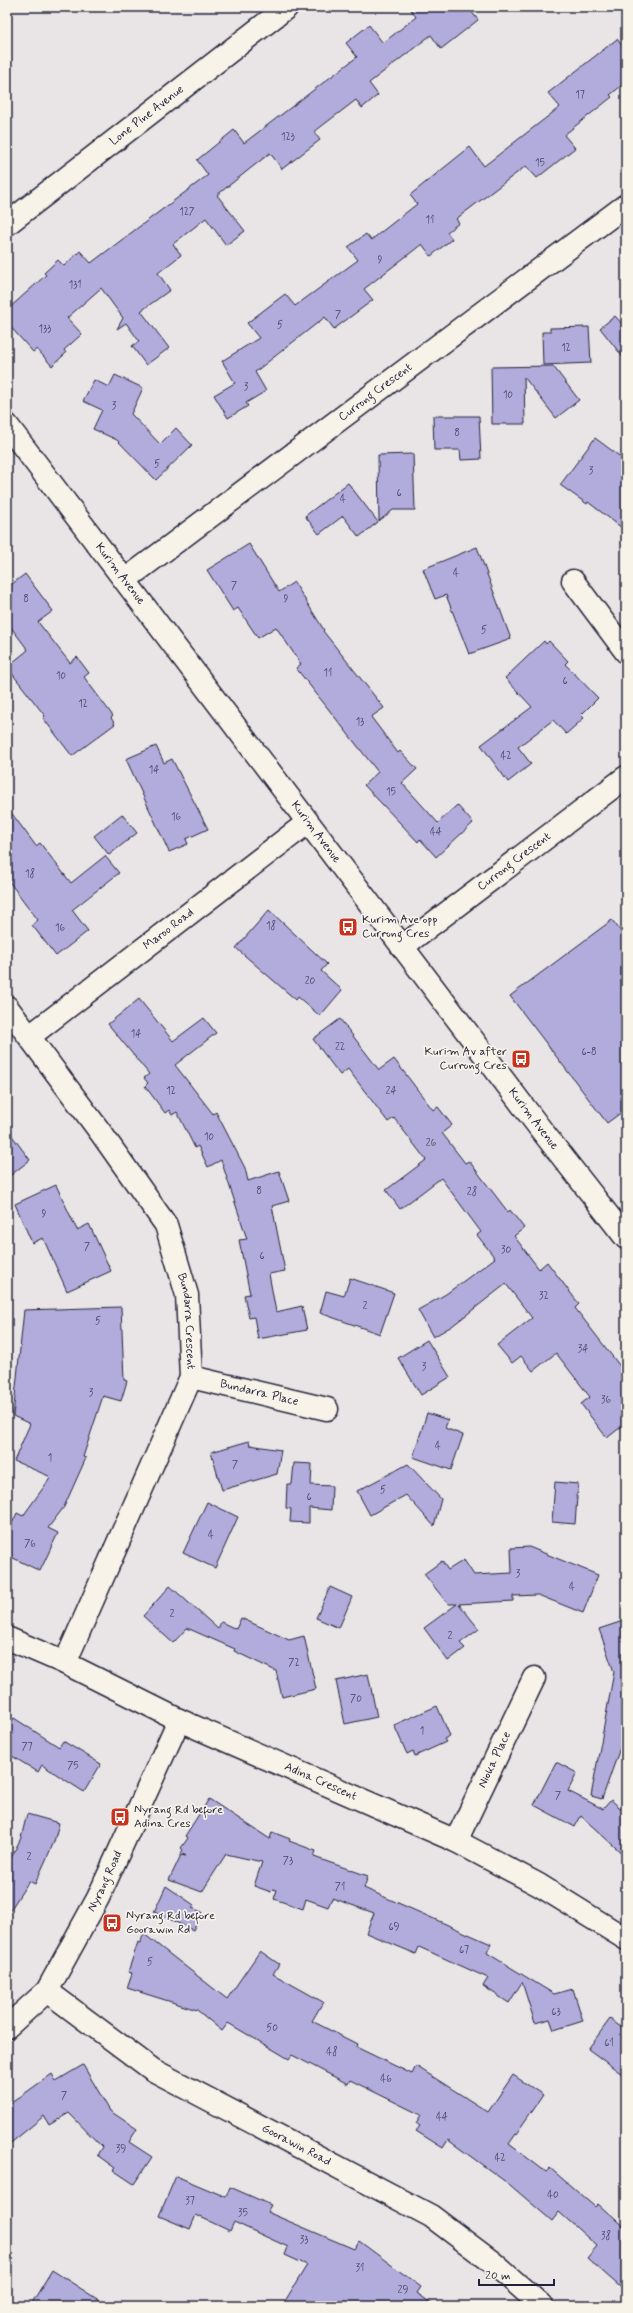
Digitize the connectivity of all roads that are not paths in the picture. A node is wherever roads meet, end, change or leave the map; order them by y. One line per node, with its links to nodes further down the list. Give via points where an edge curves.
1 (287, 7): 3 (street, Lone Pine Avenue)
2 (626, 205): 5 (street, Currong Crescent)
3 (7, 224)
4 (7, 425): 5 (street, Kurim Avenue)
5 (125, 580): 9 (street, Kurim Avenue)
6 (573, 581): 7 (street)
7 (626, 652)
8 (626, 777): 10 (street, Currong Crescent)
9 (307, 823): 10 (street, Kurim Avenue); 12 (street, Maroo Road)
10 (402, 947): 13 (street, Kurim Avenue)
11 (7, 1007): 12 (street, Bundarra Crescent)
12 (30, 1036): 14 (street, Bundarra Crescent, via 166,1225 187,1290)
13 (626, 1238)
14 (191, 1377): 15 (street, Bundarra Place); 17 (street, Bundarra Crescent)
15 (327, 1409)
16 (7, 1638): 17 (street, Adina Crescent)
17 (65, 1664): 19 (street, Adina Crescent)
18 (534, 1678): 20 (street, Nioka Place)
19 (179, 1720): 20 (street, Adina Crescent); 22 (street, Nyrang Road, via 98,1898)
20 (456, 1841): 21 (street, Adina Crescent, via 539,1885)
21 (626, 1939)
22 (47, 1991): 23 (street, Nyrang Road); 24 (street, Goorawin Road, via 153,2070 431,2216 492,2262)
23 (7, 2027)
24 (542, 2306)

